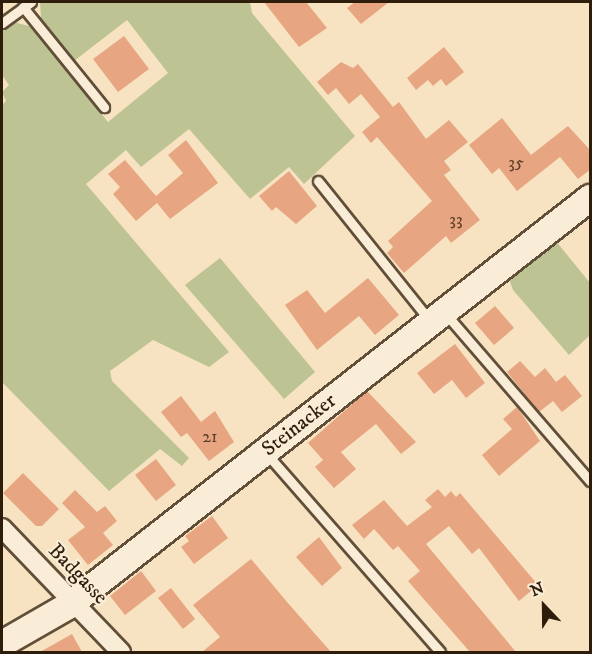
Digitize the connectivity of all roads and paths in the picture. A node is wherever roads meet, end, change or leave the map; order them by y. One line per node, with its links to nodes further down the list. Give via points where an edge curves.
1 (27, 4): 2 (lane); 3 (lane)
2 (2, 23)
3 (104, 107)
4 (318, 181): 6 (lane)
5 (591, 198): 6 (street, Steinacker)
6 (436, 316): 7 (street, Steinacker); 8 (lane)
7 (264, 451): 10 (street, Steinacker); 13 (lane)
8 (591, 481)
9 (2, 528): 10 (street, Badgasse)
10 (75, 601): 11 (street, Steinacker); 12 (street, Badgasse)
11 (2, 644)
12 (121, 652)
13 (440, 652)

